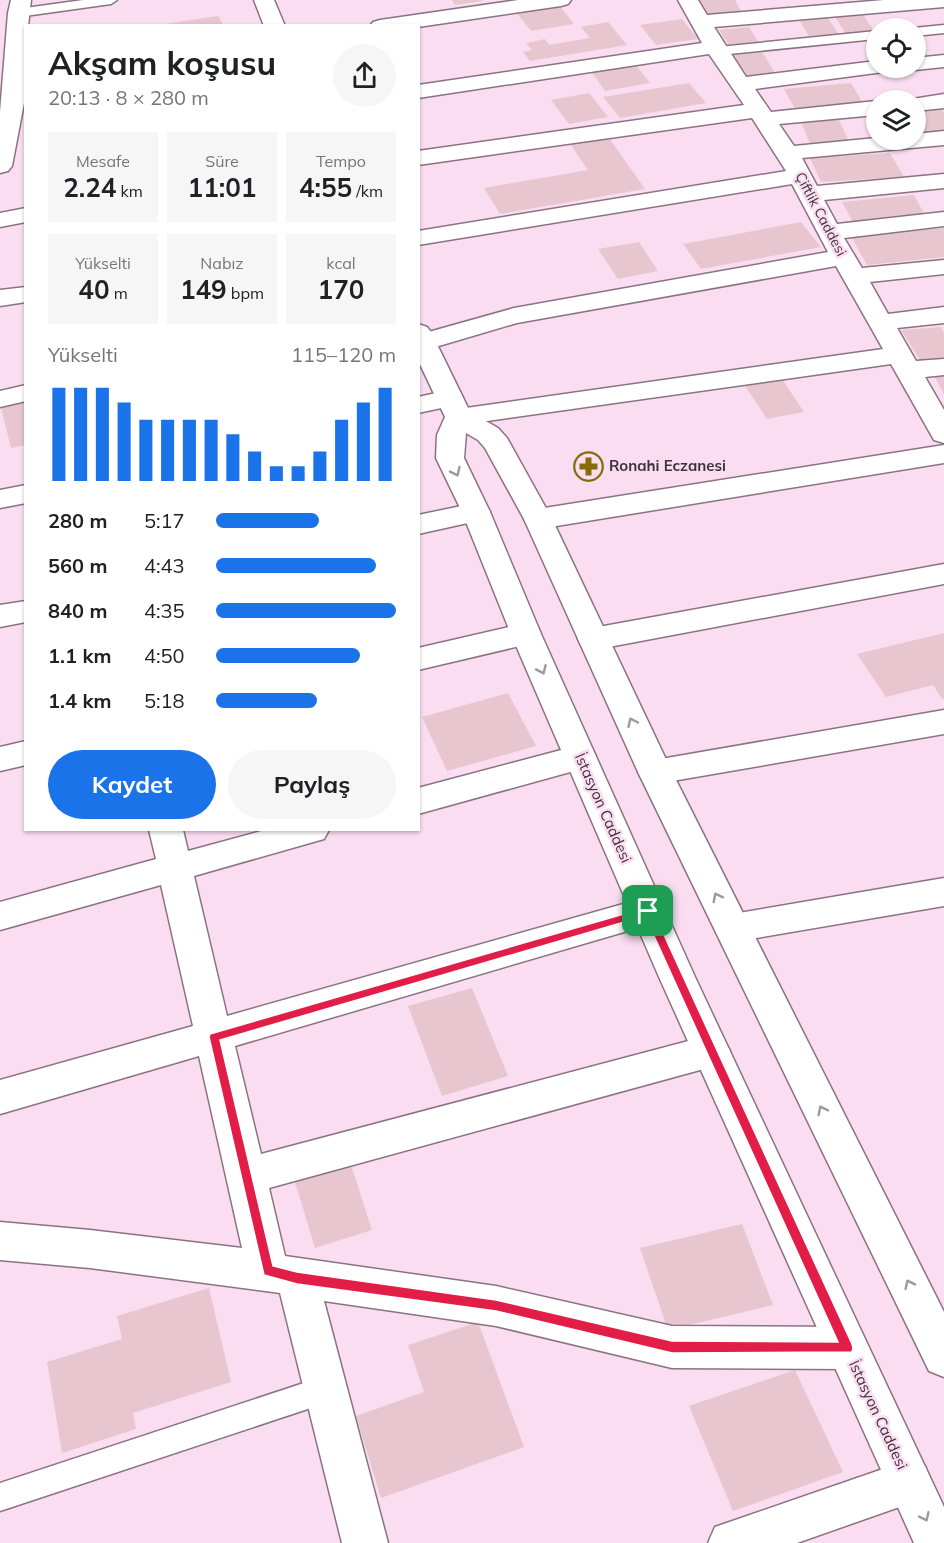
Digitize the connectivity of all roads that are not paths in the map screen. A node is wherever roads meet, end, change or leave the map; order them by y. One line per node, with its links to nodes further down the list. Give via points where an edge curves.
1 (111, 0): 6 (lane)
2 (264, 0): 8 (street)
3 (561, 0): 9 (street)
4 (688, 0): 7 (street, Çiftlik Caddesi)
5 (944, 1): 7 (street)
6 (19, 6): 17 (street)
7 (700, 22): 13 (street, Çiftlik Caddesi)
8 (274, 24)
9 (394, 24)
10 (944, 30): 11 (lane)
11 (926, 31)
12 (866, 36): 13 (lane)
13 (717, 49): 18 (street, Çiftlik Caddesi); 19 (street)
14 (944, 61): 15 (street)
15 (926, 63)
16 (866, 68): 18 (street)
17 (13, 76): 24 (street, via 13,103)
18 (741, 84): 23 (street, Çiftlik Caddesi)
19 (420, 92)
20 (944, 102): 21 (street)
21 (926, 103)
22 (866, 109): 23 (street)
23 (762, 114): 26 (street, Çiftlik Caddesi); 28 (street)
24 (5, 125): 27 (street)
25 (944, 138): 26 (street)
26 (788, 153): 30 (street, Çiftlik Caddesi)
27 (10, 154)
28 (420, 158)
29 (944, 181): 30 (street)
30 (805, 185): 34 (street, Çiftlik Caddesi); 35 (street)
31 (24, 215): 33 (street)
32 (944, 219): 34 (street)
33 (0, 220)
34 (829, 232): 36 (street, Çiftlik Caddesi)
35 (420, 238)
36 (849, 266): 37 (street); 41 (street, Çiftlik Caddesi); 42 (street, via 514,316)
37 (944, 267)
38 (24, 294): 39 (street)
39 (0, 298)
40 (944, 315): 41 (street)
41 (881, 322): 43 (street, Çiftlik Caddesi)
42 (421, 337): 48 (street)
43 (903, 362): 44 (street); 48 (street); 49 (street, Çiftlik Caddesi)
44 (944, 367)
45 (24, 393): 46 (street)
46 (0, 399)
47 (420, 405): 48 (street)
48 (454, 407): 53 (street, İstasyon Caddesi, one-way to 53, via 450,458); 54 (street, via 496,444)
49 (941, 424)
50 (944, 454): 54 (street)
51 (24, 494): 52 (street)
52 (0, 500)
53 (476, 512): 55 (street); 59 (street, İstasyon Caddesi)
54 (538, 519): 60 (street)
55 (420, 525)
56 (944, 574): 60 (street)
57 (24, 611): 58 (street)
58 (0, 616)
59 (526, 634): 61 (street); 64 (street, İstasyon Caddesi, one-way to 64)
60 (593, 639): 66 (street, one-way to 60)
61 (420, 659)
62 (944, 722): 66 (street)
63 (24, 753): 65 (street)
64 (580, 757): 67 (street); 72 (street, İstasyon Caddesi)
65 (0, 759)
66 (655, 772): 74 (street, one-way to 66)
67 (420, 800)
68 (166, 831): 70 (street)
69 (308, 831): 70 (street)
70 (175, 867): 73 (street); 75 (street)
71 (944, 892): 74 (street)
72 (648, 911): 75 (street); 76 (street, İstasyon Caddesi)
73 (0, 916)
74 (733, 928): 81 (street, one-way to 74)
75 (214, 1037): 77 (street); 78 (street)
76 (711, 1051): 78 (street); 82 (street, İstasyon Caddesi)
77 (0, 1097)
78 (246, 1176): 80 (street)
79 (0, 1241): 80 (street)
80 (283, 1274): 82 (street, via 496,1306 672,1347); 84 (street)
81 (934, 1315): 83 (street)
82 (847, 1348): 85 (street, İstasyon Caddesi)
83 (944, 1356)
84 (326, 1390): 86 (lane); 87 (street)
85 (909, 1482): 88 (street); 89 (street, İstasyon Caddesi, one-way to 89)
86 (0, 1497)
87 (364, 1543)
88 (731, 1543)
89 (937, 1543)

